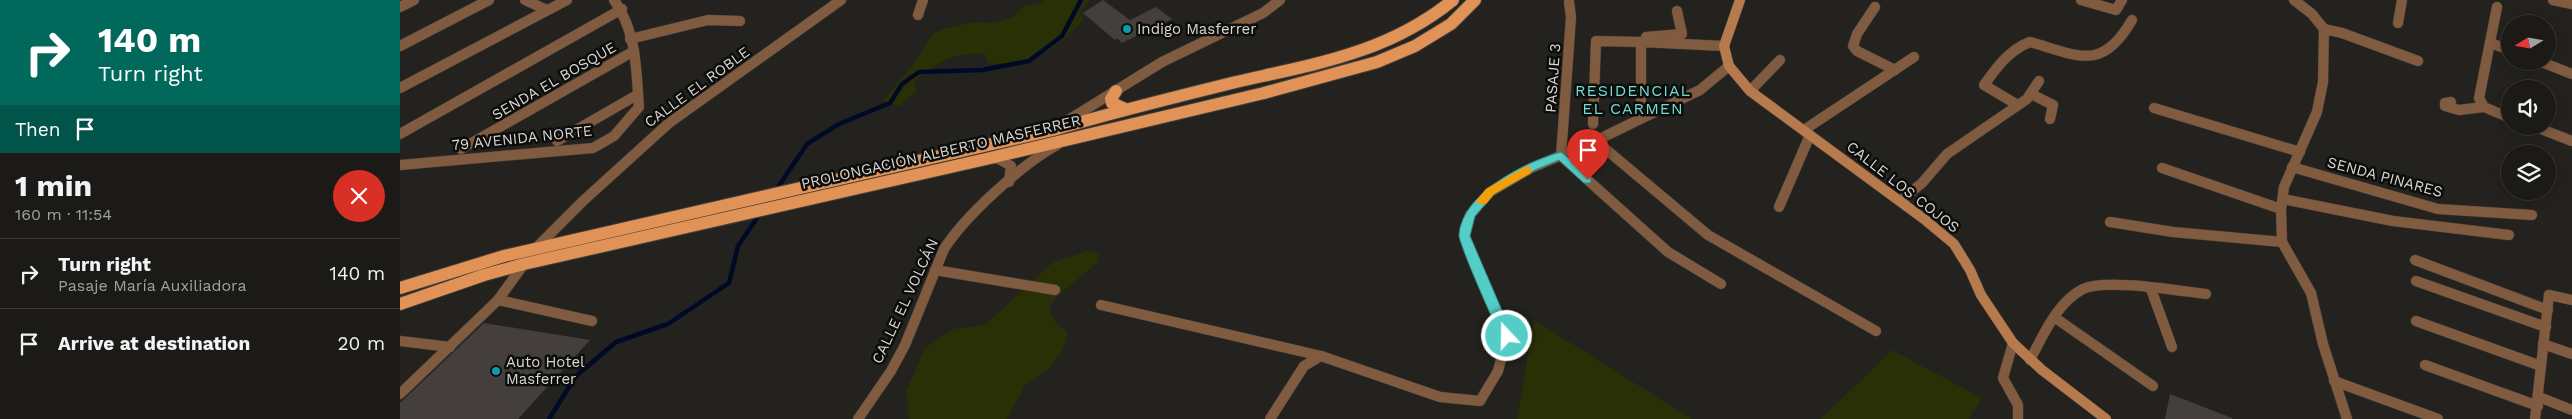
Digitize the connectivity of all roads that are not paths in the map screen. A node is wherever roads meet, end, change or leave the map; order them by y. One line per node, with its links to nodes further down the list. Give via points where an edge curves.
1 (414, 0): 19 (street)
2 (489, 0): 33 (street)
3 (525, 0): 23 (street)
4 (567, 0): 23 (street)
5 (614, 0): 22 (street, 79 AVENIDA NORTE)
6 (841, 0): 82 (street, CALLE EL ROBLE, via 669,123)
7 (923, 0): 25 (street)
8 (1280, 0): 46 (street, via 1262,13 1162,62)
9 (1452, 0): 54 (main road, PROLONGACIÓN ALBERTO MASFERRER, via 1434,17 1384,45 1287,72)
10 (1475, 0): 63 (main road, PROLONGACIÓN ALBERTO MASFERRER, via 1451,24 1415,46 1376,62 1264,93)
11 (1740, 0): 34 (street)
12 (2081, 0): 13 (street, via 2116,10)
13 (2122, 0)
14 (2294, 0): 29 (street)
15 (2402, 0): 28 (street)
16 (2553, 0): 18 (street)
17 (1569, 2): 69 (street, PASAJE 3, via 1571,17)
18 (2572, 4)
19 (400, 7)
20 (1875, 7): 42 (street, via 1853,46)
21 (2497, 7): 32 (street)
22 (622, 9): 30 (street, 79 AVENIDA NORTE); 61 (street)
23 (547, 10): 45 (street)
24 (1677, 10): 31 (street, via 1682,34)
25 (918, 14)
26 (2132, 20): 51 (street, via 2124,39 2115,48 2093,58 2030,42 2022,44 2000,63 1984,84)
27 (740, 21): 30 (street, via 708,20)
28 (2398, 23)
29 (2324, 29): 39 (street); 68 (street, via 2323,82 2317,112)
30 (630, 39): 36 (street, 79 AVENIDA NORTE)
31 (1638, 40): 34 (street); 55 (street); 58 (street, via 1596,40)
32 (2490, 43): 35 (street); 52 (street, via 2479,98)
33 (400, 46)
34 (1724, 46): 40 (street, CALLE LOS COJOS)
35 (2501, 47)
36 (634, 51): 49 (street, 79 AVENIDA NORTE); 67 (street, SENDA EL BOSQUE)
37 (1914, 57): 42 (street)
38 (1780, 60): 47 (street)
39 (2418, 61)
40 (1729, 66): 47 (street, CALLE LOS COJOS); 66 (street, via 1700,90)
41 (2556, 68): 43 (street)
42 (1894, 70): 60 (street)
43 (2572, 74)
44 (2039, 81): 48 (street)
45 (400, 88)
46 (1116, 91): 54 (main road, via 1112,103); 59 (street)
47 (1750, 92): 60 (street, CALLE LOS COJOS)
48 (2031, 94): 51 (street); 57 (street, via 2053,104)
49 (637, 95): 65 (street); 71 (street, 79 AVENIDA NORTE, via 639,107 621,130 610,141 593,148)
50 (2451, 102): 52 (street, via 2445,103 2451,109)
51 (2016, 104): 75 (street, via 1947,154 1922,183)
52 (2484, 107): 56 (street)
53 (2154, 108): 68 (street)
54 (1125, 109): 59 (main road, PROLONGACIÓN ALBERTO MASFERRER)
55 (1641, 109)
56 (2501, 114)
57 (2050, 119)
58 (1593, 124)
59 (1053, 130): 82 (main road, PROLONGACIÓN ALBERTO MASFERRER)
60 (1807, 133): 75 (street, CALLE LOS COJOS); 77 (street)
61 (400, 134)
62 (2556, 134): 64 (street)
63 (1065, 140): 70 (main road, PROLONGACIÓN ALBERTO MASFERRER); 74 (street, CALLE EL VOLCÁN, via 1039,156)
64 (2572, 140)
65 (557, 141)
66 (1596, 141): 69 (street); 103 (street, via 1708,235)
67 (460, 149)
68 (2300, 152): 72 (street)
69 (1561, 156): 87 (street, via 1668,252); 110 (street, via 1531,168 1490,192 1470,215 1464,236 1507,336 1498,371 1480,401 1440,397)
70 (990, 158): 74 (street, via 1010,166); 84 (main road, PROLONGACIÓN ALBERTO MASFERRER)
71 (400, 165)
72 (2292, 167): 76 (street, via 2284,187); 78 (street, SENDA PINARES, via 2438,209)
73 (2162, 168): 76 (street)
74 (1009, 182): 85 (street, CALLE EL VOLCÁN, via 964,220 944,249)
75 (1900, 201): 105 (street, CALLE LOS COJOS, via 1954,244)
76 (2282, 204): 80 (street); 81 (street)
77 (1779, 207)
78 (2532, 215)
79 (2110, 222): 81 (street, via 2173,232)
80 (2509, 235)
81 (2282, 242): 114 (street, via 2311,293)
82 (535, 249): 88 (main road, PROLONGACIÓN ALBERTO MASFERRER, via 432,276)
83 (2416, 260): 98 (street)
84 (524, 264): 94 (street); 96 (main road, PROLONGACIÓN ALBERTO MASFERRER)
85 (935, 270): 90 (street); 119 (street, CALLE EL VOLCÁN, via 905,345)
86 (2416, 281): 102 (street)
87 (1720, 284)
88 (400, 288)
89 (2151, 289): 91 (street); 99 (street, via 2085,288); 108 (street)
90 (1055, 290)
91 (2206, 294)
92 (2549, 294): 93 (street); 95 (street); 98 (street)
93 (2572, 295)
94 (498, 300): 101 (street); 107 (street)
95 (2572, 300)
96 (400, 304)
97 (1101, 305): 110 (street)
98 (2548, 310): 102 (street)
99 (2054, 316): 111 (street); 115 (street)
100 (2416, 321): 113 (street)
101 (592, 322)
102 (2546, 327): 106 (street)
103 (1876, 331)
104 (400, 341): 107 (street)
105 (2013, 343): 111 (street, CALLE LOS COJOS); 121 (street, via 2003,378 2018,405)
106 (2544, 344): 109 (street); 113 (street)
107 (450, 347): 116 (street)
108 (2172, 348)
109 (2572, 354)
110 (1321, 356): 120 (street, via 1304,366)
111 (2030, 360): 122 (street, CALLE LOS COJOS)
112 (2425, 365): 117 (street)
113 (2541, 366): 117 (street)
114 (2334, 381): 123 (street); 124 (street)
115 (2153, 386)
116 (400, 394)
117 (2538, 401): 118 (street); 125 (street)
118 (2572, 410)
119 (858, 419)
120 (1270, 419)
121 (2018, 419)
122 (2106, 419)
123 (2347, 419)
124 (2438, 419)
125 (2535, 419)

